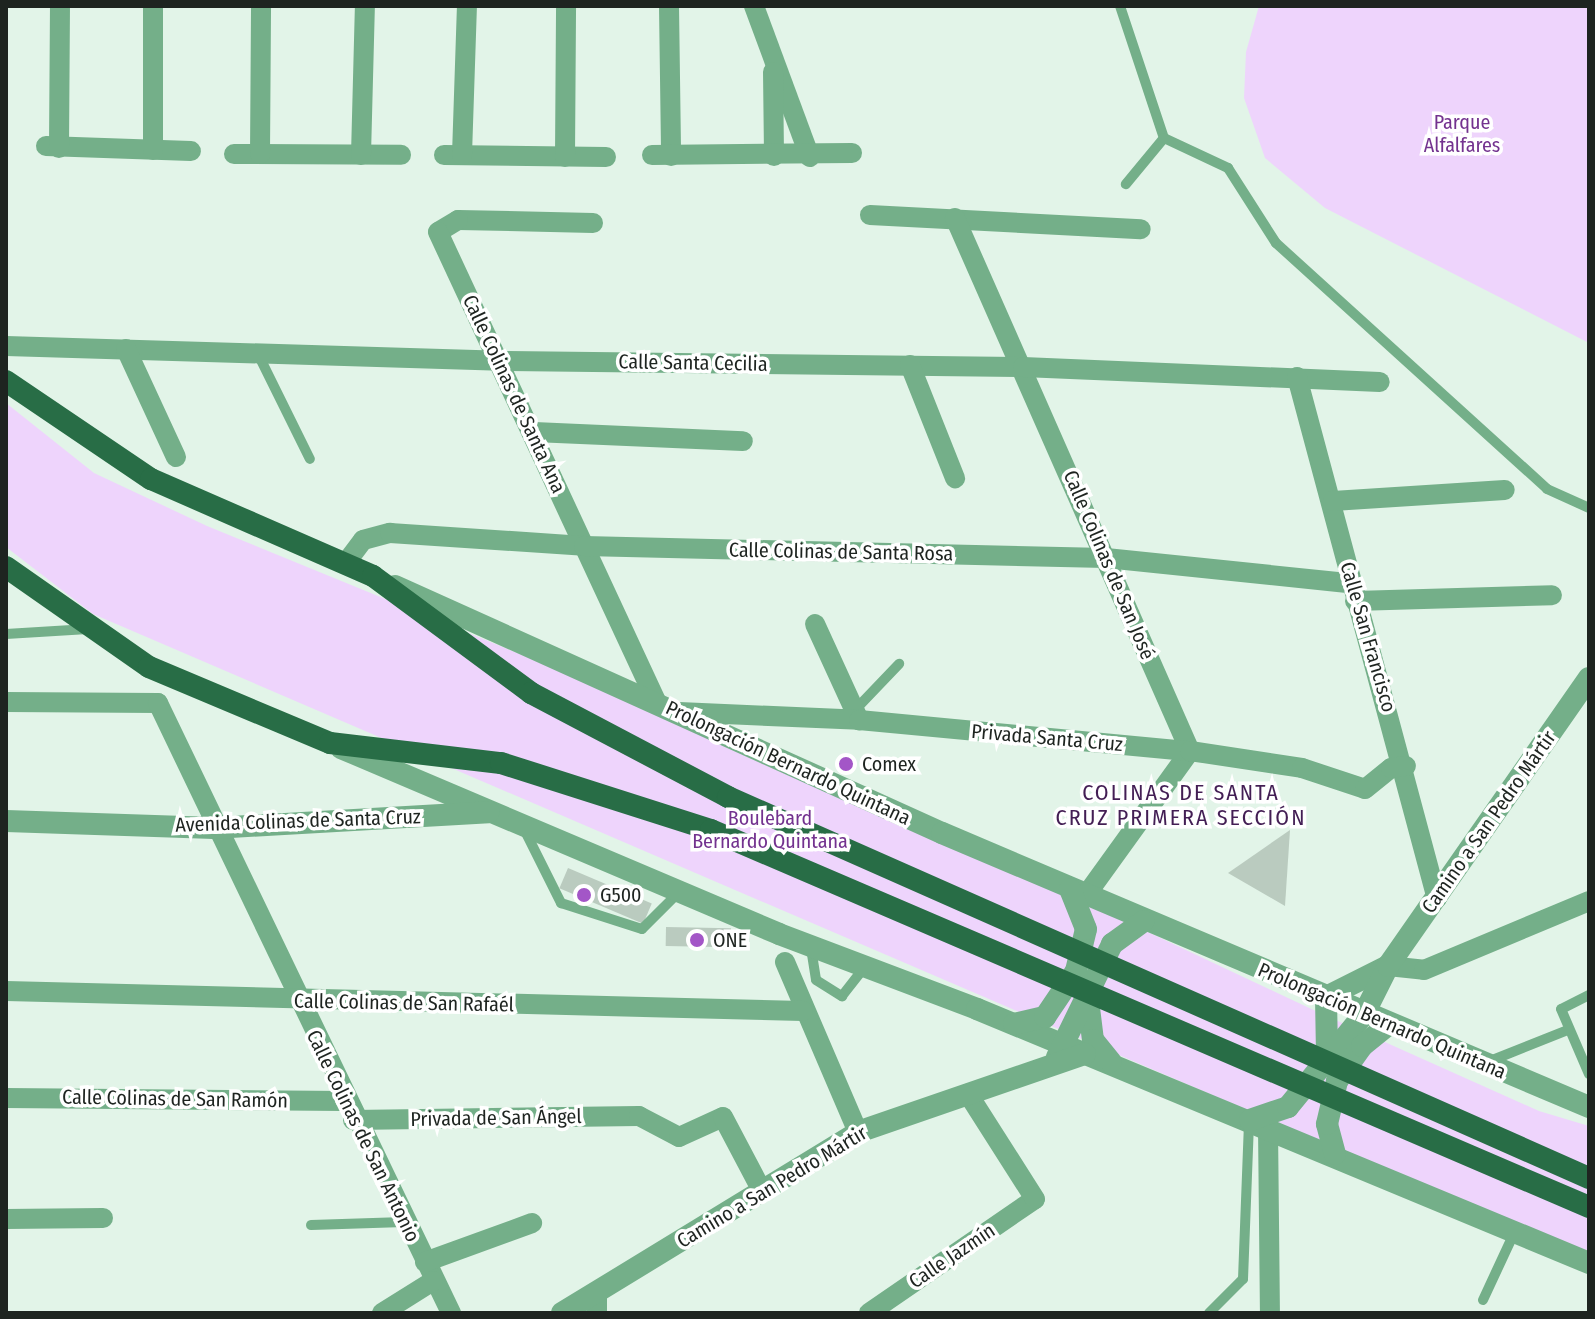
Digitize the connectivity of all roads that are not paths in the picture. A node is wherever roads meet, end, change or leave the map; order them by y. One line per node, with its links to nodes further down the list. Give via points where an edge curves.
1 (60, 6): 12 (street, via 52,147)
2 (153, 6): 12 (street)
3 (261, 6): 16 (street)
4 (365, 6): 17 (street)
5 (467, 6): 20 (street, via 453,155)
6 (566, 6): 20 (street)
7 (669, 6): 19 (street, via 662,155)
8 (754, 6): 10 (street)
9 (1120, 6): 11 (lane)
10 (773, 58): 19 (street); 22 (street)
11 (1164, 138): 23 (lane); 44 (lane, via 1228,168 1276,243 1547,489)
12 (153, 150): 13 (street)
13 (191, 151)
14 (852, 153): 22 (street)
15 (234, 154): 16 (street)
16 (260, 154): 17 (street)
17 (361, 155): 18 (street)
18 (401, 155)
19 (774, 156): 22 (street)
20 (565, 157): 21 (street)
21 (606, 157)
22 (810, 157)
23 (1126, 184)
24 (870, 215): 25 (street)
25 (955, 218): 27 (street); 33 (street, Calle Colinas de San José)
26 (593, 223): 31 (street, Calle Colinas de Santa Ana, via 458,220 440,225 439,237)
27 (1141, 229)
28 (6, 346): 29 (street, Calle Santa Cecilia)
29 (126, 349): 30 (street, Calle Santa Cecilia); 39 (street)
30 (258, 354): 31 (street, Calle Santa Cecilia); 40 (lane)
31 (500, 361): 32 (street, Calle Santa Cecilia); 37 (street, Calle Colinas de Santa Ana)
32 (910, 365): 33 (street, Calle Santa Cecilia); 41 (street)
33 (1023, 367): 34 (street, Calle Santa Cecilia); 46 (street, Calle Colinas de San José)
34 (1297, 377): 36 (street, Calle Santa Cecilia); 43 (street, Calle San Francisco)
35 (6, 381): 47 (main road, Prolongación Bernardo Quintana, via 151,479)
36 (1380, 382)
37 (534, 432): 38 (street); 45 (street, Calle Colinas de Santa Ana)
38 (743, 441)
39 (176, 457)
40 (310, 459)
41 (955, 478)
42 (1505, 490): 43 (street)
43 (1333, 501): 50 (street, Calle San Francisco)
44 (1589, 508)
45 (584, 546): 46 (street, Calle Colinas de Santa Rosa); 47 (street, Calle Colinas de Santa Rosa, via 390,533 363,540); 58 (street, Calle Colinas de Santa Ana)
46 (1106, 558): 50 (street, Calle Colinas de Santa Rosa); 61 (street, Calle Colinas de San José)
47 (345, 564): 49 (main road, Prolongación Bernardo Quintana)
48 (6, 567): 53 (main road)
49 (373, 576): 58 (street, Prolongación Bernardo Quintana); 98 (main road, via 531,693 728,797)
50 (1352, 592): 51 (street, Calle Colinas de Santa Rosa); 62 (street, Calle San Francisco)
51 (1552, 595)
52 (815, 624): 59 (street)
53 (89, 629): 54 (lane); 60 (main road, via 149,667)
54 (6, 634)
55 (899, 664): 59 (lane)
56 (1589, 678): 69 (street, Camino a San Pedro Mártir)
57 (6, 702): 66 (street, Calle Colinas de San Antonio, via 158,703)
58 (666, 707): 59 (street, Privada Santa Cruz); 67 (street, Prolongación Bernardo Quintana)
59 (857, 715): 61 (street, Privada Santa Cruz)
60 (330, 743): 63 (street); 100 (main road, via 501,763 711,830)
61 (1190, 751): 62 (street, Privada Santa Cruz, via 1302,768 1365,789 1391,768); 67 (street)
62 (1406, 766): 69 (street, Calle San Francisco)
63 (494, 812): 65 (street); 66 (street, Avenida Colinas de Santa Cruz)
64 (6, 821): 66 (street, Avenida Colinas de Santa Cruz)
65 (522, 824): 68 (street); 68 (lane, via 561,903 642,929)
66 (214, 828): 80 (street, Calle Colinas de San Antonio)
67 (1078, 892): 71 (street, Prolongación Bernardo Quintana); 83 (street, via 1086,929 1076,971 1045,1017)
68 (678, 893): 72 (street)
69 (1437, 899): 74 (street, Camino a San Pedro Mártir)
70 (1589, 901): 74 (street, via 1424,970)
71 (1144, 921): 76 (street, via 1112,944); 79 (street, Prolongación Bernardo Quintana)
72 (811, 948): 75 (street); 75 (lane, via 816,980 842,996)
73 (785, 962): 81 (street)
74 (1388, 966): 79 (street, Camino a San Pedro Mártir); 82 (street, Camino a San Pedro Mártir)
75 (864, 968): 83 (street)
76 (1087, 986): 86 (street); 89 (street, via 1093,1040)
77 (6, 991): 80 (street, Calle Colinas de San Rafaél)
78 (1589, 995): 85 (lane, via 1561,1009)
79 (1326, 997): 82 (street, Prolongación Bernardo Quintana); 87 (street)
80 (298, 1001): 81 (street, Calle Colinas de San Rafaél); 94 (street, Calle Colinas de San Antonio)
81 (803, 1011): 96 (street)
82 (1364, 1014): 84 (street, Prolongación Bernardo Quintana); 87 (street, Camino a San Pedro Mártir)
83 (1014, 1024): 86 (street)
84 (1389, 1024): 88 (street, Prolongación Bernardo Quintana); 97 (street, via 1362,1046 1337,1081 1327,1124)
85 (1568, 1030): 88 (lane); 90 (lane)
86 (1057, 1055): 89 (street, Camino a San Pedro Mártir, via 1085,1054); 91 (street, Camino a San Pedro Mártir)
87 (1327, 1057): 95 (street, Camino a San Pedro Mártir, via 1288,1107)
88 (1484, 1063): 93 (street, Prolongación Bernardo Quintana)
89 (1114, 1066): 95 (street)
90 (1589, 1074)
91 (968, 1094): 96 (street, Camino a San Pedro Mártir); 114 (street, Calle Jazmín, via 1035,1199)
92 (6, 1098): 94 (street, Calle Colinas de San Ramón)
93 (1589, 1107)
94 (349, 1110): 99 (street, Privada de San Ángel, via 639,1116 675,1137 727,1119); 103 (street, Calle Colinas de San Antonio)
95 (1256, 1122): 97 (street); 115 (lane, via 1243,1279); 116 (street)
96 (858, 1132): 99 (street, Camino a San Pedro Mártir)
97 (1335, 1154): 106 (street)
98 (1589, 1178)
99 (762, 1191): 110 (street, Camino a San Pedro Mártir)
100 (1589, 1207)
101 (103, 1218): 102 (street)
102 (6, 1219)
103 (404, 1222): 105 (lane); 108 (street, Calle Colinas de San Antonio)
104 (532, 1223): 108 (street)
105 (311, 1225)
106 (1515, 1231): 107 (street); 109 (lane)
107 (1589, 1263)
108 (429, 1272): 111 (street); 112 (street, Calle Colinas de San Antonio)
109 (1483, 1300)
110 (597, 1302): 113 (street, Camino a San Pedro Mártir)
111 (382, 1313)
112 (451, 1313)
113 (562, 1313)
114 (869, 1313)
115 (1209, 1313)
116 (1270, 1313)

